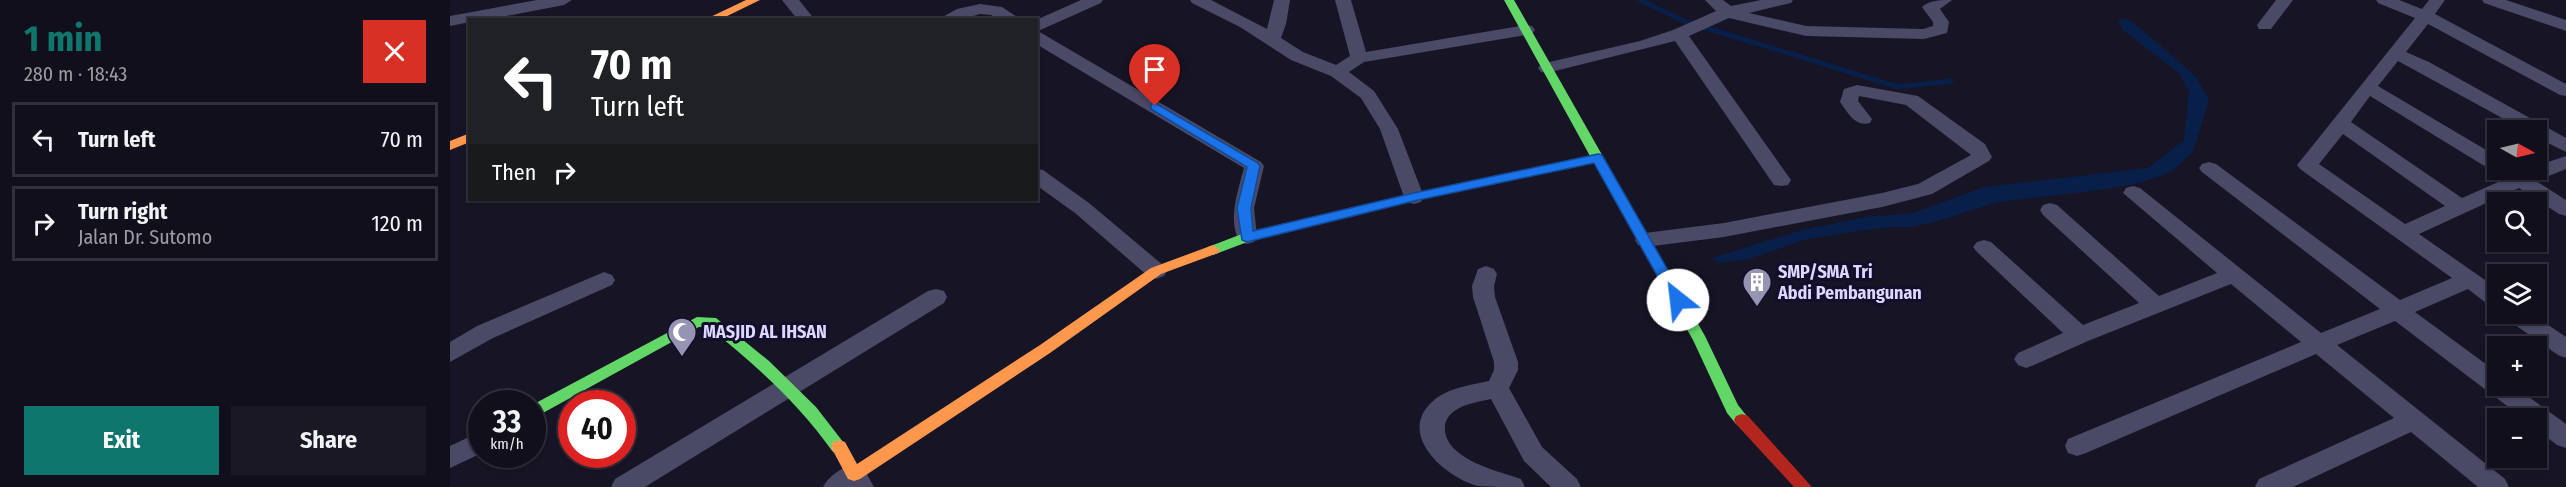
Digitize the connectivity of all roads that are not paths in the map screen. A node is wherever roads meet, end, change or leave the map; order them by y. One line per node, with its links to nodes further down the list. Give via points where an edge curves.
1 (564, 0): 23 (street)
2 (755, 0): 18 (street)
3 (782, 0): 19 (street)
4 (790, 0): 20 (street)
5 (1095, 0): 25 (street)
6 (1198, 0): 30 (street, via 1246,23)
7 (1282, 0): 30 (street)
8 (1342, 0): 32 (street)
9 (1509, 0): 28 (street)
10 (1713, 0): 17 (street)
11 (1785, 0): 17 (street)
12 (1944, 0): 17 (street, via 1930,7 1942,26 1931,33 1806,31)
13 (2285, 0): 24 (street)
14 (2384, 0): 16 (street)
15 (2490, 0): 26 (street)
16 (2432, 8): 31 (street); 36 (street)
17 (1728, 12): 27 (street)
18 (714, 18)
19 (742, 18)
20 (805, 18)
21 (950, 18): 22 (street, via 987,8)
22 (1011, 18)
23 (450, 21)
24 (2265, 25)
25 (1038, 26)
26 (2566, 26)
27 (1691, 29): 33 (street, via 1645,45); 48 (street)
28 (1526, 30): 32 (street); 33 (street)
29 (1038, 37): 57 (street, via 1254,166 1244,208)
30 (1271, 41): 34 (street)
31 (2397, 54): 35 (street); 41 (street)
32 (1359, 58): 34 (street)
33 (1546, 68): 42 (street)
34 (1337, 72): 52 (street, via 1368,95 1389,129)
35 (2368, 87): 38 (street); 43 (street)
36 (2566, 91)
37 (1863, 119): 58 (street, via 1849,102 1851,93 1857,90 1904,97 1983,155 1925,189 1882,200 1724,230)
38 (2341, 124): 53 (street); 56 (street, via 2307,165)
39 (468, 138): 40 (street)
40 (450, 146)
41 (2566, 146)
42 (1598, 158): 52 (street); 58 (street)
43 (2487, 159)
44 (2566, 162): 45 (street)
45 (2547, 167)
46 (2209, 168): 68 (street)
47 (1038, 177): 60 (street, via 1082,208)
48 (1781, 180)
49 (2504, 180): 53 (street)
50 (2520, 180): 54 (street)
51 (2133, 193): 62 (street)
52 (1414, 197): 57 (street)
53 (2460, 207): 56 (street)
54 (2566, 209)
55 (2050, 210): 67 (street)
56 (2403, 233): 64 (street)
57 (1247, 237): 60 (street)
58 (1645, 240): 86 (street, via 1700,340 1732,409)
59 (1984, 247): 70 (street)
60 (1156, 271): 83 (street, via 1045,349 892,447)
61 (1486, 274): 76 (street, via 1484,297 1506,362)
62 (2234, 275): 67 (street); 71 (street)
63 (604, 280): 73 (street, via 485,332)
64 (2469, 280): 65 (street); 68 (street)
65 (2487, 292)
66 (936, 297): 75 (street)
67 (2155, 305): 70 (street)
68 (2397, 310): 71 (street); 79 (street)
69 (2530, 324): 72 (street)
70 (2080, 335): 74 (street)
71 (2319, 343): 78 (street); 80 (street)
72 (2566, 349)
73 (450, 353)
74 (2026, 359)
75 (790, 385): 77 (street, via 711,321 704,320); 83 (street, via 838,443); 87 (street)
76 (1497, 388): 84 (street, via 1452,402 1434,418 1433,439 1439,452); 85 (street, via 1533,454)
77 (546, 405)
78 (2413, 420): 89 (street); 90 (street)
79 (2566, 438)
80 (2077, 446)
81 (468, 448): 82 (street)
82 (450, 458)
83 (850, 483)
84 (1483, 483): 88 (street)
85 (1557, 483)
86 (1794, 484)
87 (624, 487)
88 (1512, 487)
89 (2268, 487)
90 (2496, 487)

